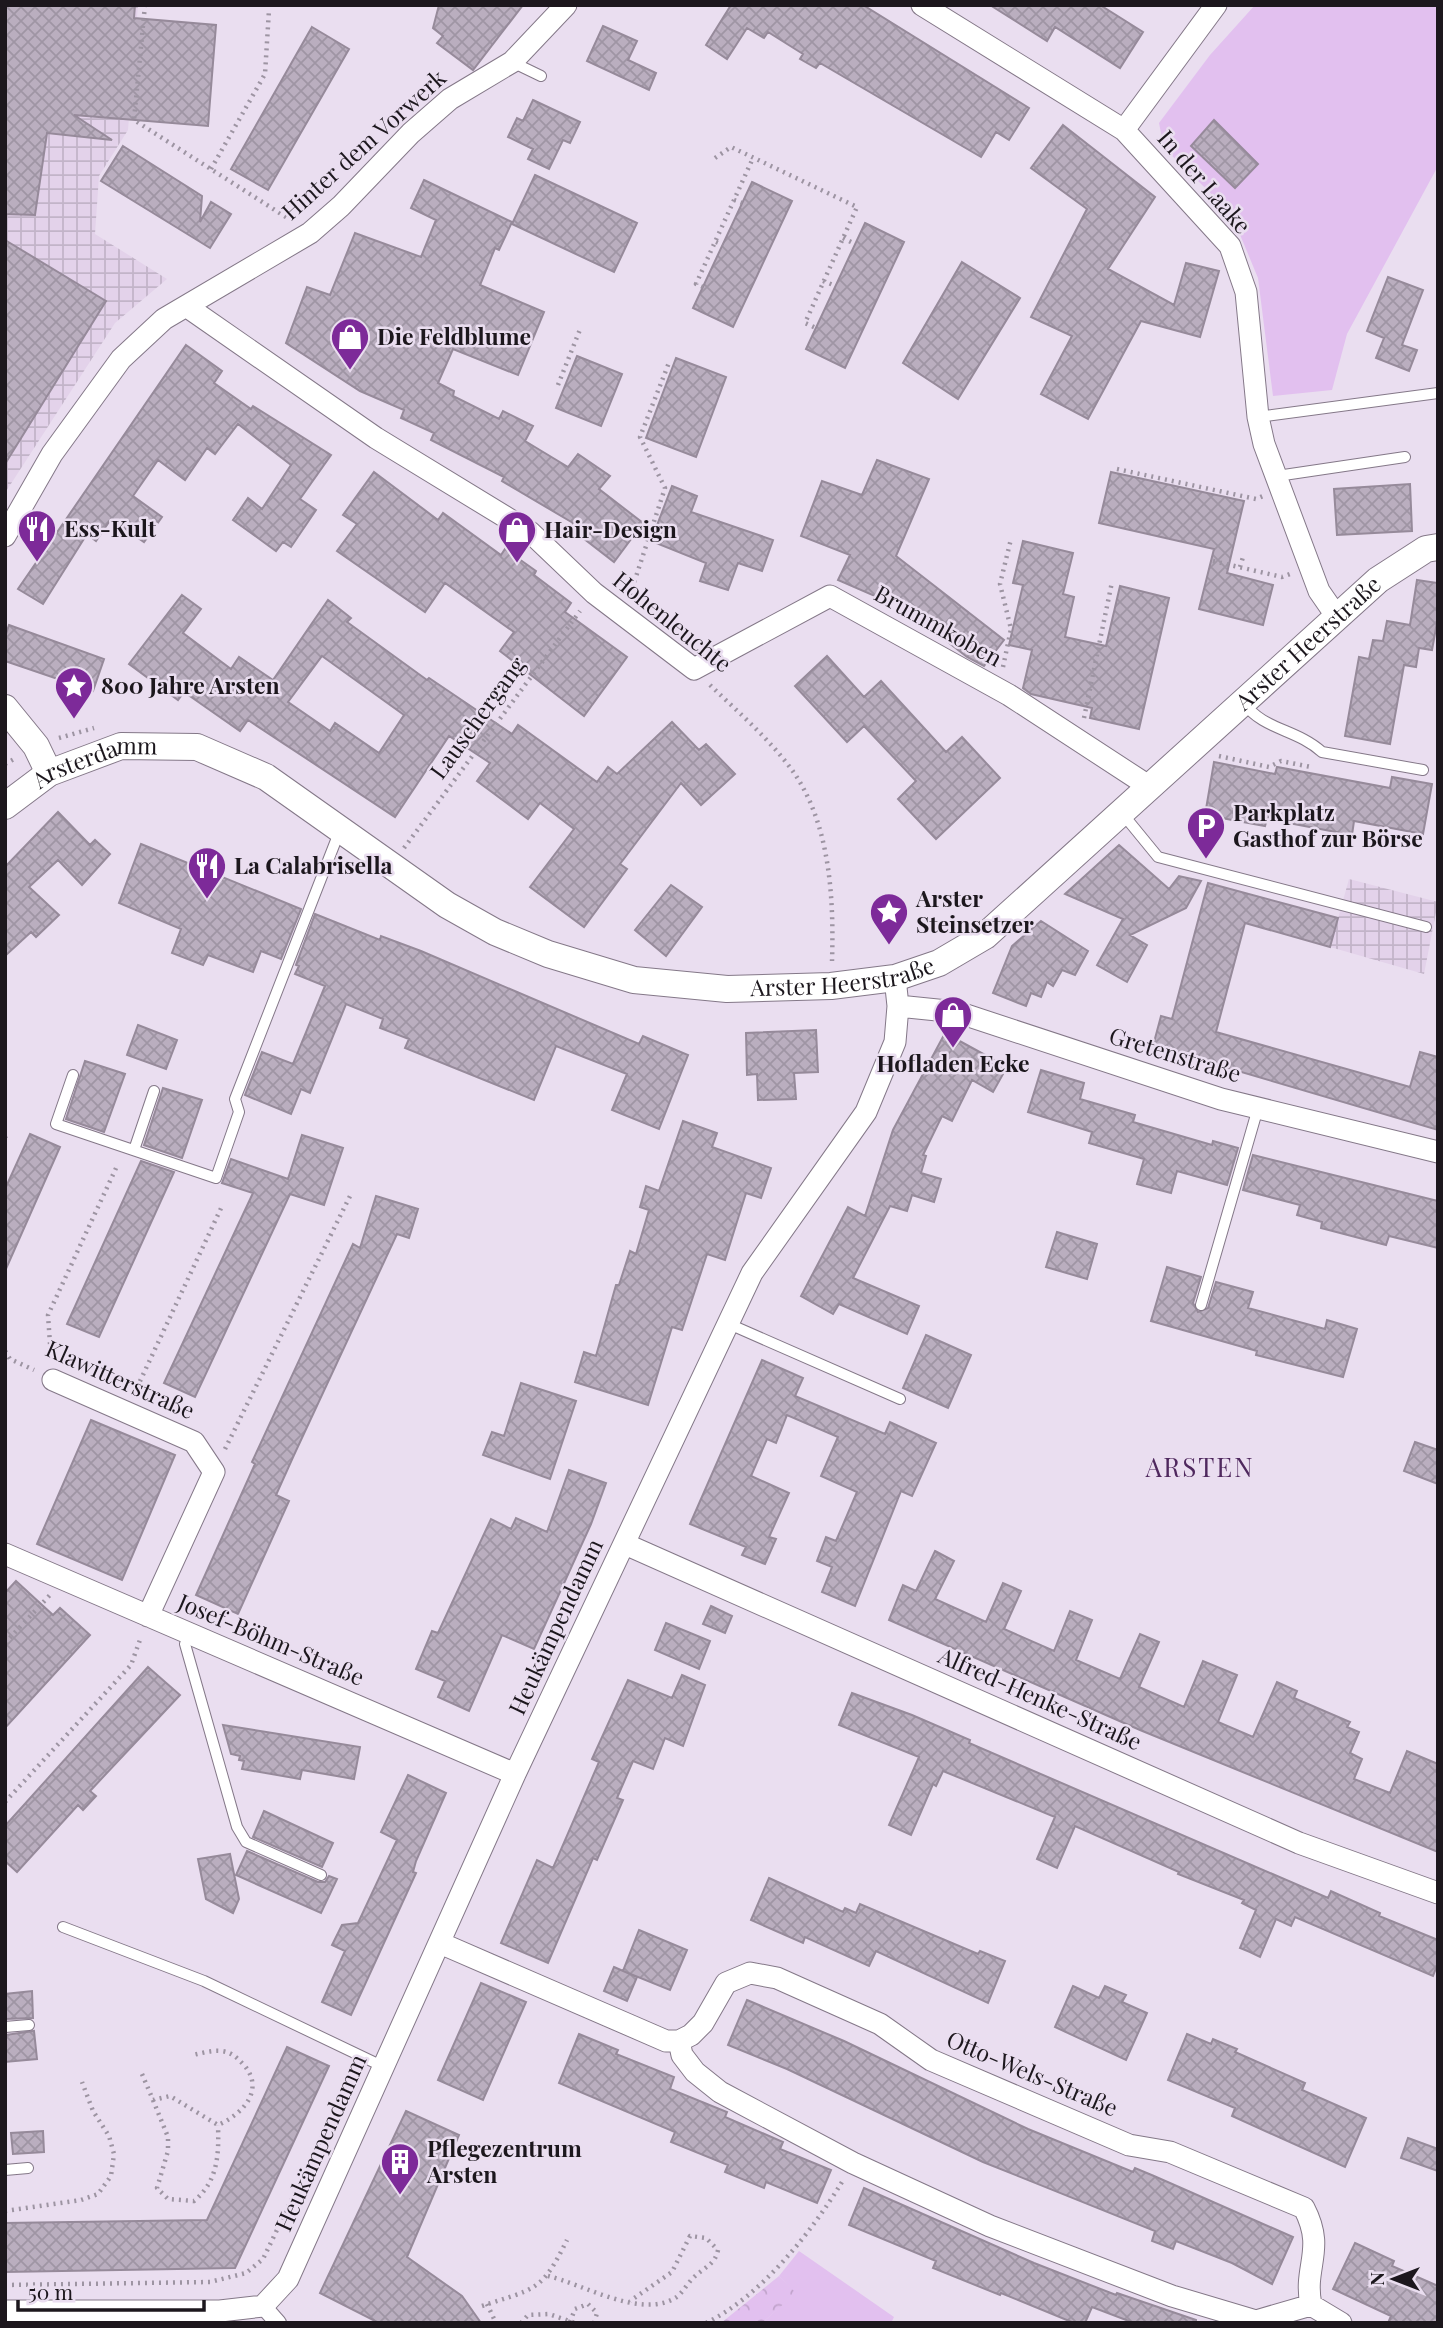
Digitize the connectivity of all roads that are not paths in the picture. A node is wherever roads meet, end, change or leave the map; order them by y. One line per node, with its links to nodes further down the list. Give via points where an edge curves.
1 (566, 5): 4 (street, Hinter dem Vorwerk)
2 (922, 5): 6 (street, In der Laake)
3 (1216, 5): 6 (street)
4 (512, 62): 5 (lane); 7 (street, Hinter dem Vorwerk, via 450,99 310,233)
5 (541, 76)
6 (1124, 130): 9 (street, In der Laake, via 1230,246 1246,292)
7 (186, 306): 12 (street, Hinter dem Vorwerk, via 164,319 121,359 52,454); 15 (street, Hohenleuchte, via 376,438 530,532 594,593)
8 (1438, 393): 9 (lane)
9 (1258, 417): 11 (street, In der Laake)
10 (1405, 457): 11 (lane)
11 (1279, 483): 14 (street, In der Laake, via 1319,591)
12 (5, 536)
13 (1438, 547): 14 (street, Arster Heerstraße, via 1426,549 1378,580)
14 (1337, 617): 16 (street, Arster Heerstraße)
15 (694, 669): 21 (street, Brummkoben, via 830,596 998,688)
16 (1244, 702): 19 (lane, via 1254,717 1309,741 1322,752); 21 (street, Arster Heerstraße)
17 (5, 708): 20 (street, via 36,746)
18 (197, 747): 20 (street, Arsterdamm, via 121,746); 24 (street, Arster Heerstraße, via 266,777)
19 (1423, 770)
20 (49, 773): 22 (street, Arsterdamm)
21 (1150, 787): 23 (street, Arster Heerstraße)
22 (5, 806)
23 (1122, 813): 25 (lane, via 1158,857); 26 (street, Arster Heerstraße, via 985,936 939,963)
24 (341, 828): 26 (street, Arster Heerstraße, via 447,905 495,932 634,980 727,989 831,986); 31 (lane, via 236,1099 239,1112 216,1178)
25 (1426, 928)
26 (895, 978): 27 (street, Heukämpendamm)
27 (898, 1006): 30 (street, Gretenstraße, via 957,1013); 34 (street, Heukämpendamm, via 895,1042 866,1112 752,1273)
28 (73, 1075): 31 (lane, via 56,1124)
29 (154, 1091): 31 (lane)
30 (1258, 1108): 32 (street, Gretenstraße); 33 (lane)
31 (134, 1150)
32 (1438, 1152)
33 (1201, 1305)
34 (729, 1324): 36 (lane); 37 (street, Heukämpendamm)
35 (53, 1380): 39 (street, Klawitterstraße, via 194,1442 214,1472)
36 (900, 1399)
37 (625, 1544): 41 (street, Heukämpendamm); 43 (street, Alfred-Henke-Straße, via 1299,1843)
38 (5, 1554): 39 (street, Josef-Böhm-Straße)
39 (148, 1616): 40 (street, Josef-Böhm-Straße)
40 (190, 1633): 41 (street, Josef-Böhm-Straße); 42 (lane, via 185,1644 237,1827 246,1842)
41 (515, 1774): 45 (street, Heukämpendamm)
42 (321, 1875)
43 (1438, 1893)
44 (63, 1927): 49 (lane, via 204,1981)
45 (440, 1942): 48 (street, via 666,2041); 49 (street, Heukämpendamm)
46 (29, 2025): 47 (lane)
47 (5, 2027)
48 (679, 2041): 52 (street, via 682,2055 695,2072 720,2092 853,2163 990,2225 1184,2299 1256,2321); 52 (street, Otto-Wels-Straße, via 703,2023 726,1983 750,1973 777,1978 880,2024 931,2060 1129,2144 1170,2152 1304,2208 1314,2227 1308,2290)
49 (384, 2067): 53 (street, Heukämpendamm, via 289,2278)
50 (28, 2168): 51 (lane)
51 (5, 2170)
52 (1311, 2305): 56 (street)
53 (263, 2306): 54 (street, via 220,2311); 55 (street)
54 (5, 2311)
55 (278, 2323)
56 (1341, 2323)

